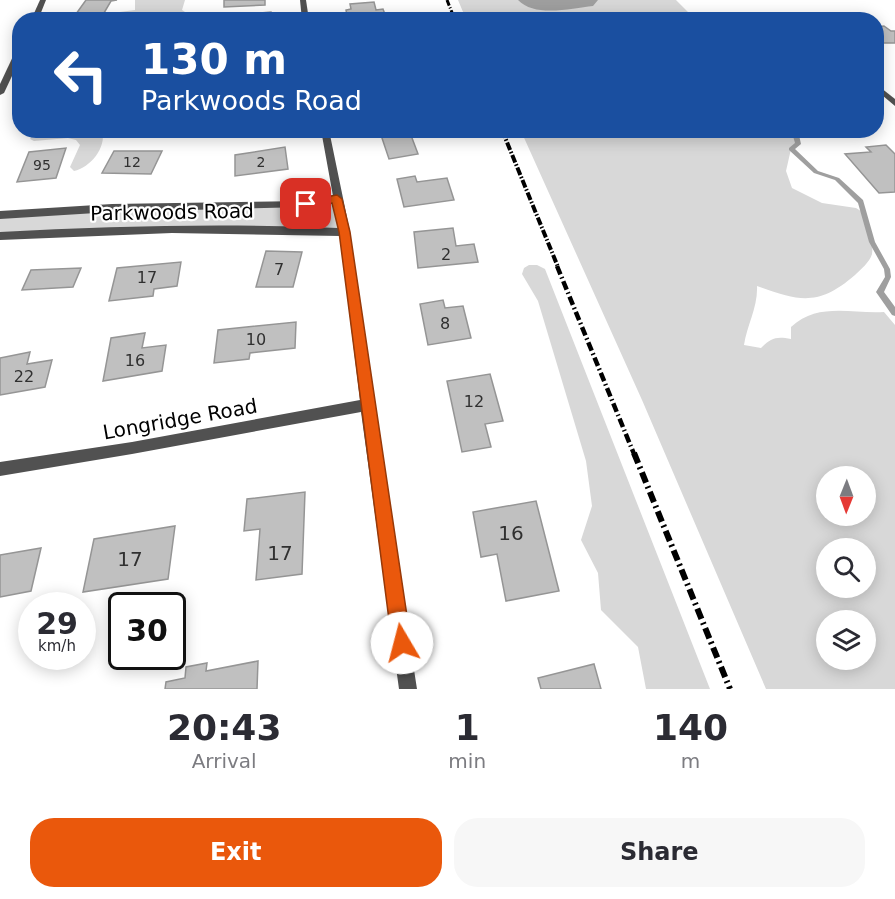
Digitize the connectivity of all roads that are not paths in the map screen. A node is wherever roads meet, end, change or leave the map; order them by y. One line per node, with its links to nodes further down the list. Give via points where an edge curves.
1 (12, 67): 2 (street)
2 (0, 93)
3 (326, 138): 4 (street)
4 (337, 199): 5 (street, Parkwoods Road, via 306,204); 6 (street)
5 (0, 215)
6 (345, 232): 7 (street, Parkwoods Road, via 269,228); 8 (street)
7 (0, 236)
8 (367, 405): 9 (street, Longridge Road); 10 (street)
9 (0, 469)
10 (408, 689)

